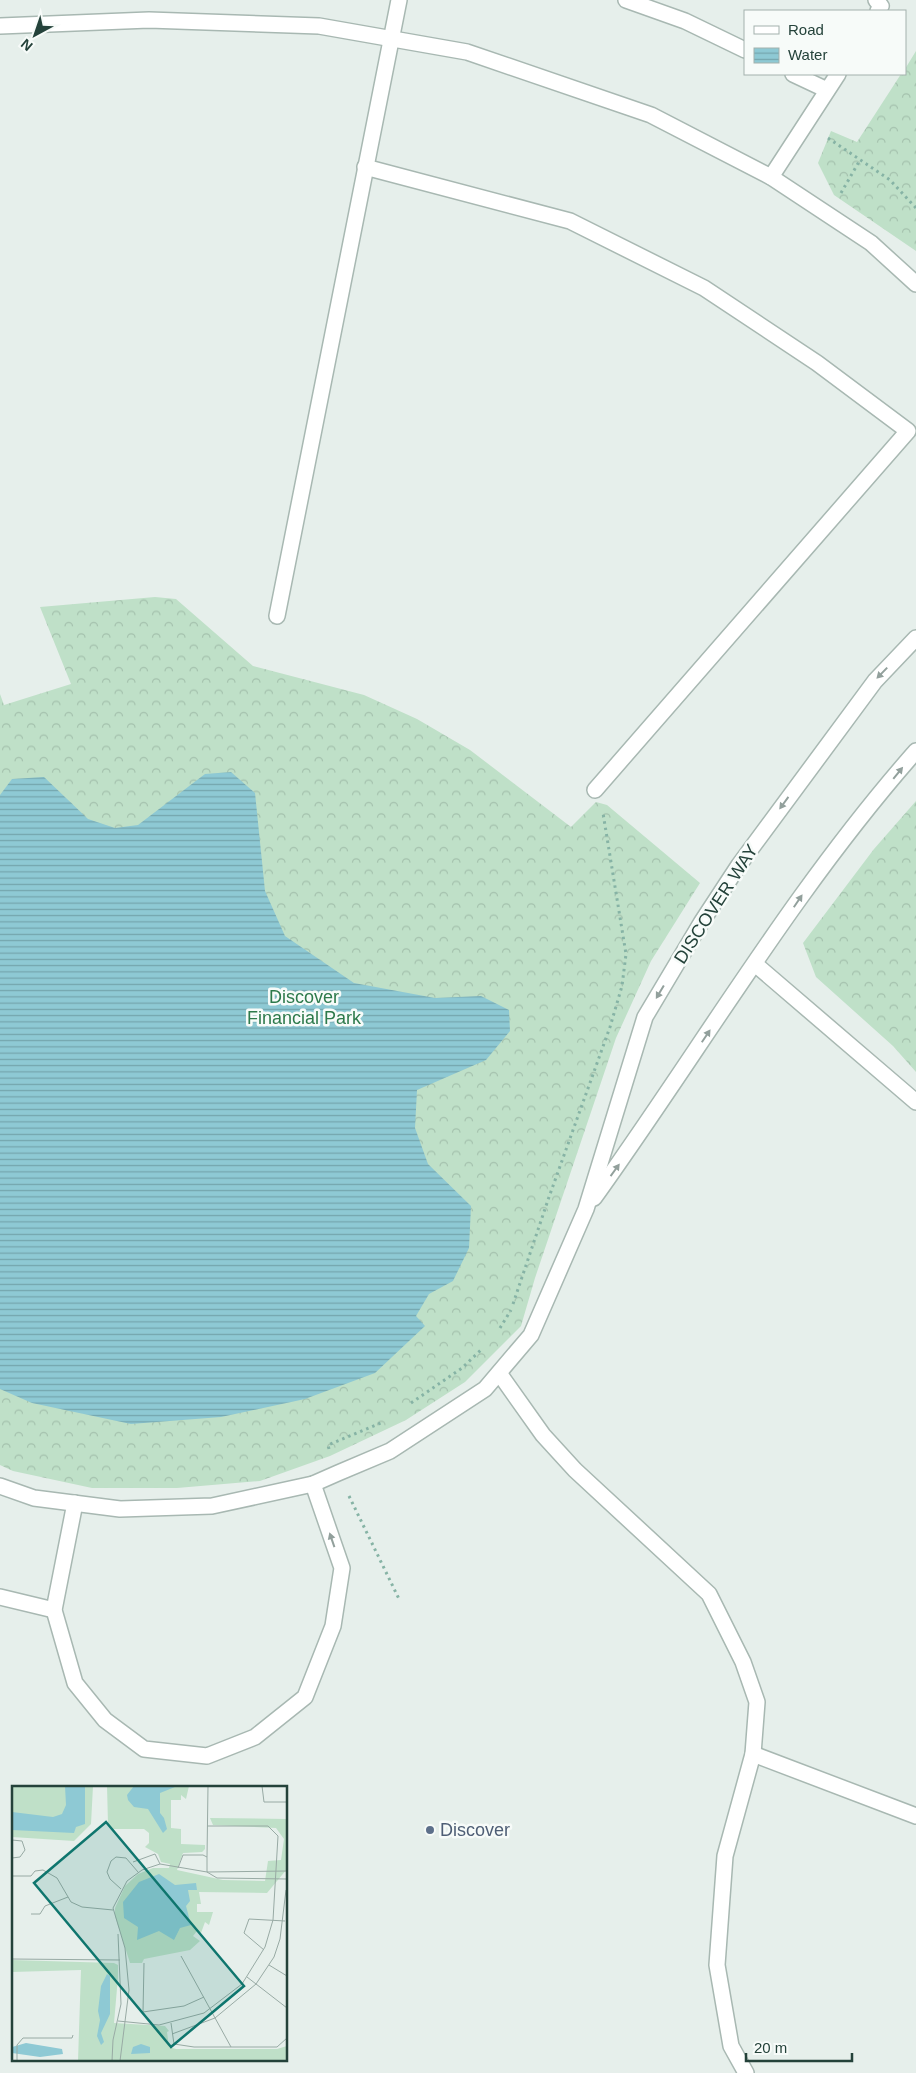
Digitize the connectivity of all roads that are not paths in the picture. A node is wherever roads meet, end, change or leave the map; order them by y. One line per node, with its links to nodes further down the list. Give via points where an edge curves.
1 (399, 0): 4 (street)
2 (626, 0): 5 (street, via 685,21)
3 (0, 26): 4 (street, via 149,20 319,26)
4 (391, 39): 9 (street); 10 (street, via 467,52 651,116)
5 (744, 50)
6 (795, 75): 8 (street)
7 (837, 75): 8 (street)
8 (827, 90): 10 (street)
9 (365, 167): 12 (street); 15 (street, via 570,221 704,288 817,363 908,431)
10 (771, 177): 11 (street, via 871,243)
11 (916, 284)
12 (277, 616)
13 (916, 638): 18 (street, DISCOVER WAY, one-way to 18, via 875,681 739,864 645,1017)
14 (916, 752): 16 (street, DISCOVER WAY, one-way to 14, via 820,870)
15 (594, 790)
16 (755, 964): 17 (street); 18 (street, DISCOVER WAY, one-way to 16, via 646,1127)
17 (916, 1102)
18 (586, 1209): 19 (street, DISCOVER WAY, via 531,1335)
19 (498, 1373): 20 (street, DISCOVER WAY, via 485,1389 390,1451); 25 (street, via 543,1435 575,1470 709,1594 743,1662 757,1702)
20 (313, 1484): 22 (street, DISCOVER WAY, via 212,1506 120,1509); 24 (street, one-way to 20, via 75,1683 105,1720 144,1749 207,1756 255,1737 305,1697 333,1626 342,1568)
21 (0, 1486): 22 (street, DISCOVER WAY, via 34,1498)
22 (75, 1503): 24 (street)
23 (0, 1597): 24 (street)
24 (54, 1610)
25 (753, 1754): 26 (street); 27 (street, via 725,1856 717,1965 730,2046)
26 (916, 1816)
27 (746, 2073)

